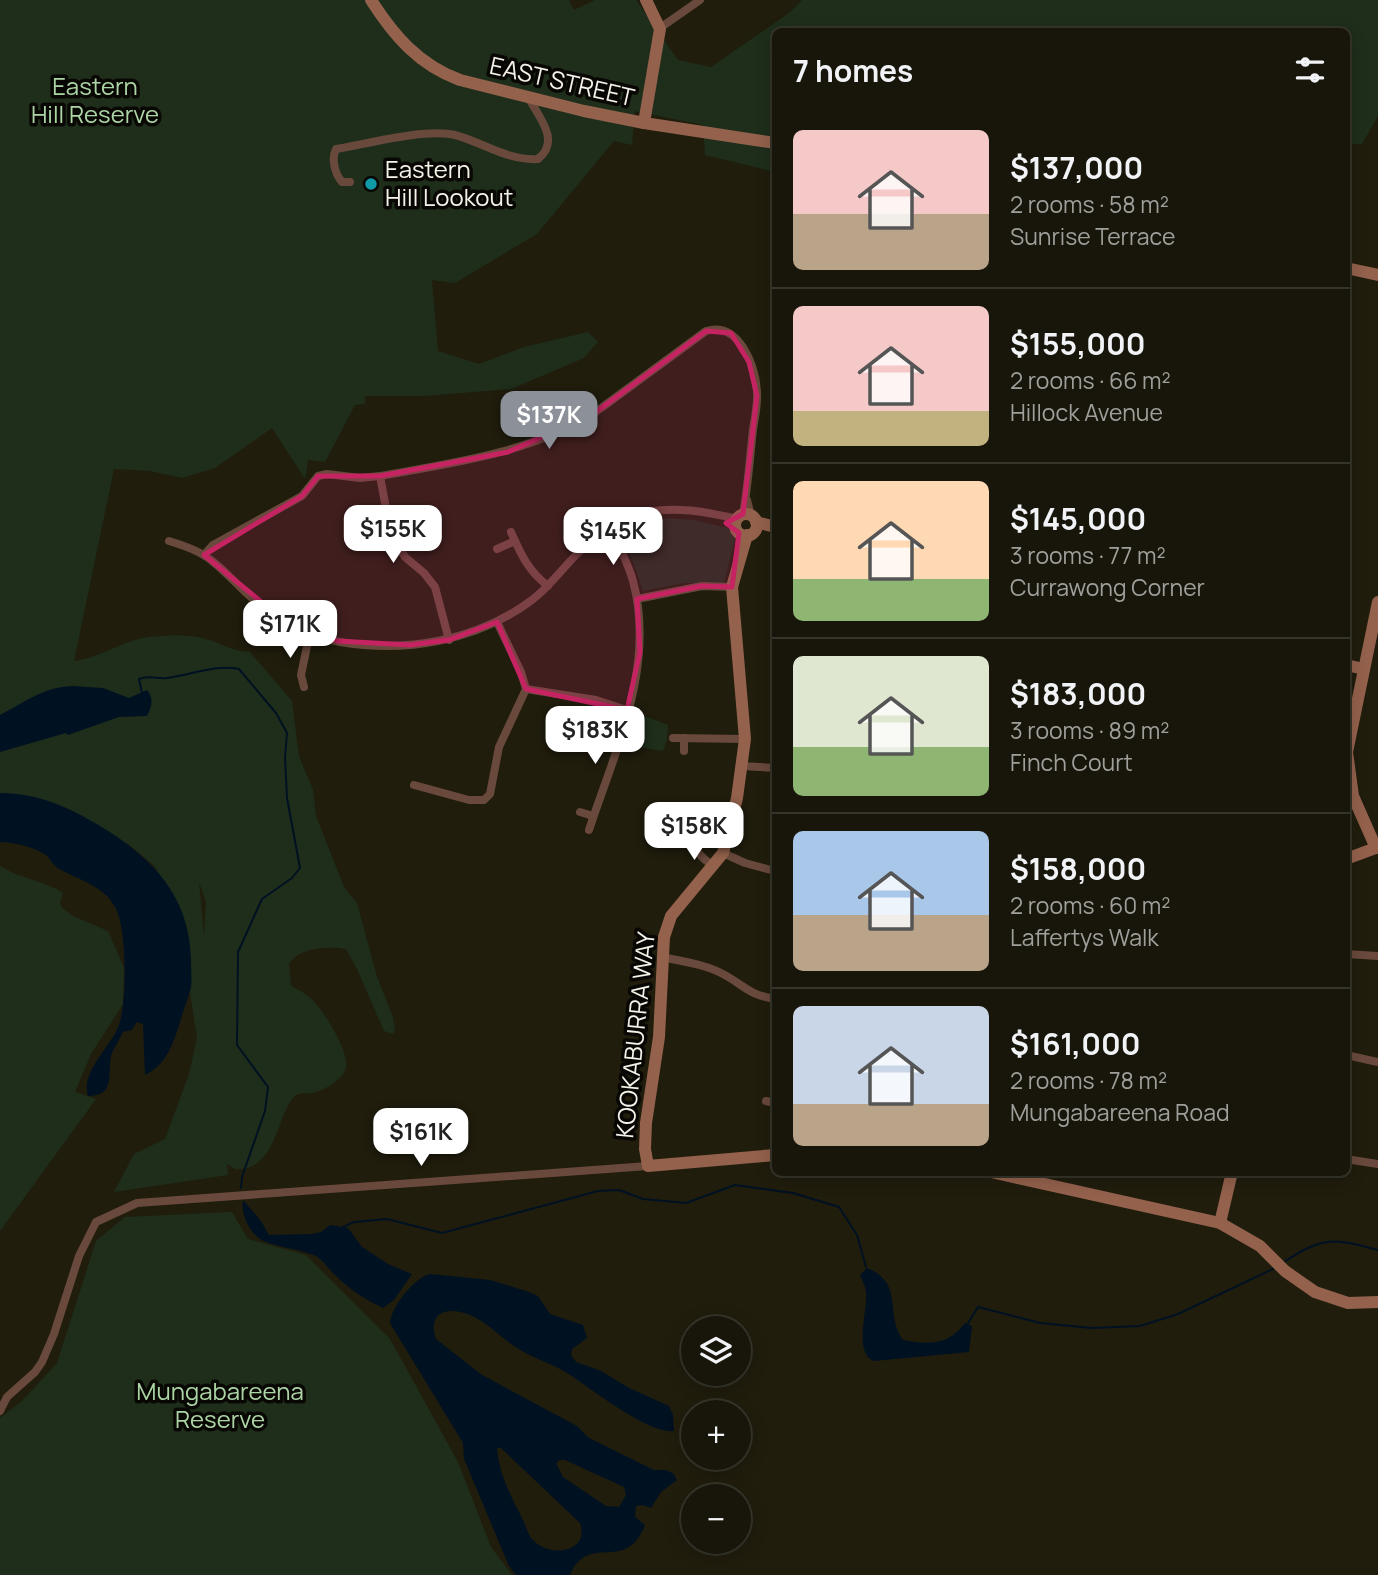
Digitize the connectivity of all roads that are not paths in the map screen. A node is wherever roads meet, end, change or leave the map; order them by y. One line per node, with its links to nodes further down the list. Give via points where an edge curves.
1 (372, 0): 5 (street, EAST STREET, via 405,47 442,73)
2 (646, 0): 4 (street)
3 (700, 0): 4 (street)
4 (660, 29): 6 (street)
5 (528, 97): 6 (street, EAST STREET); 8 (street, via 550,140 538,159 517,157 453,134 408,137 336,149 339,177)
6 (644, 123): 7 (street, EAST STREET)
7 (772, 143)
8 (349, 182)
9 (1350, 269): 10 (street)
10 (1378, 275)
11 (380, 476): 12 (street, via 508,452 573,426 714,328 732,333 740,341 757,390); 19 (street, via 318,476 302,496 215,544); 26 (street, via 391,535 405,557 435,587)
12 (745, 525): 13 (street); 14 (street, via 718,515 661,509); 21 (street, KOOKABURRA WAY)
13 (772, 526)
14 (609, 527): 20 (street); 22 (street, via 628,566)
15 (511, 532): 17 (street)
16 (170, 541): 19 (street)
17 (515, 541): 18 (street); 20 (street, via 534,575)
18 (497, 549)
19 (204, 555): 25 (street, via 258,603)
20 (548, 586): 24 (street)
21 (732, 587): 22 (street, via 702,586); 37 (street, KOOKABURRA WAY)
22 (637, 599): 33 (street, via 640,652)
23 (1378, 602): 28 (street)
24 (497, 622): 26 (street); 32 (street)
25 (310, 632): 26 (street, via 371,646); 29 (street)
26 (449, 640)
27 (1350, 666): 28 (street)
28 (1364, 669): 34 (street)
29 (301, 675): 30 (street); 31 (street)
30 (289, 676)
31 (304, 687)
32 (526, 689): 33 (street); 44 (street, via 499,747 484,800)
33 (627, 710): 46 (street)
34 (1350, 731)
35 (673, 738): 36 (street)
36 (684, 738): 37 (street); 38 (street)
37 (745, 739): 39 (street, KOOKABURRA WAY)
38 (684, 751)
39 (741, 766): 40 (street); 52 (street, KOOKABURRA WAY)
40 (772, 768)
41 (428, 775): 44 (street)
42 (1350, 780): 51 (street)
43 (414, 785): 44 (street)
44 (425, 787)
45 (580, 812): 46 (street)
46 (593, 816): 48 (street)
47 (671, 828): 49 (street)
48 (589, 830)
49 (672, 839): 50 (street); 54 (street, via 692,844)
50 (660, 844)
51 (1377, 847): 53 (street)
52 (723, 853): 54 (street, KOOKABURRA WAY); 55 (street)
53 (1350, 857)
54 (712, 865): 58 (street, KOOKABURRA WAY, via 671,916)
55 (772, 870)
56 (1350, 954): 57 (street)
57 (1378, 956)
58 (662, 957): 59 (street, via 722,973 750,993); 65 (street, KOOKABURRA WAY, via 659,1037 646,1123)
59 (772, 998)
60 (1350, 1056): 61 (street)
61 (1378, 1062)
62 (772, 1155): 65 (street)
63 (1350, 1160): 64 (street)
64 (1378, 1164)
65 (648, 1166): 70 (street, via 137,1203 96,1222 79,1256 42,1362)
66 (1009, 1176): 68 (street)
67 (1231, 1176): 68 (street)
68 (1220, 1223): 69 (street, via 1248,1238 1315,1292 1348,1303)
69 (1378, 1302)
70 (3, 1394): 71 (street)
71 (0, 1411)

